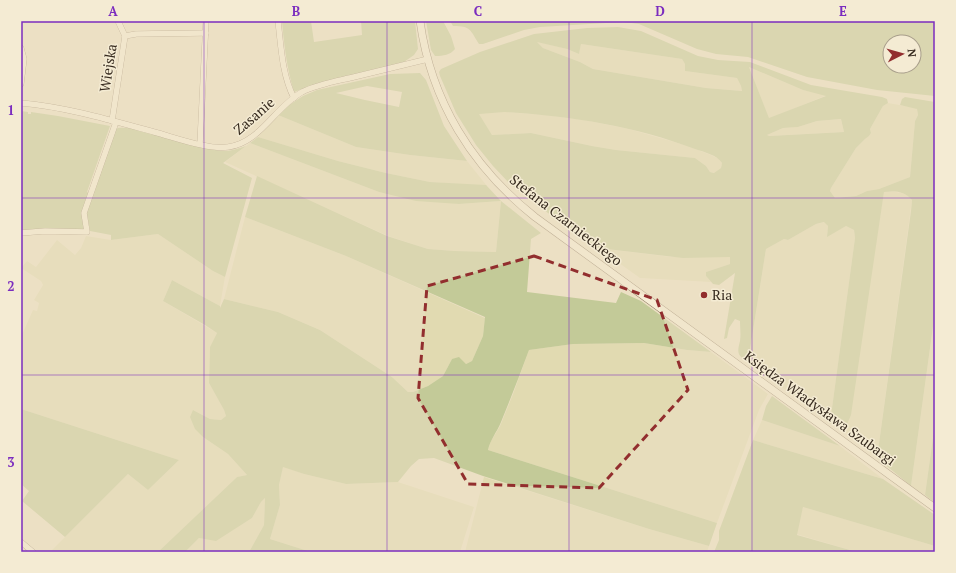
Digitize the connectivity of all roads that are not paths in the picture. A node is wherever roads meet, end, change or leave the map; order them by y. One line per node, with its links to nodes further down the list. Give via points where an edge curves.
1 (118, 21): 6 (street, Wiejska)
2 (206, 21): 5 (street)
3 (278, 21): 10 (street, via 286,77)
4 (420, 21): 8 (street, Stefana Czarnieckiego)
5 (206, 33): 6 (street); 13 (street)
6 (125, 36): 12 (street, Wiejska)
7 (21, 48): 9 (street, via 24,59)
8 (428, 59): 10 (street, Zasanie, via 324,84 302,92); 15 (street, Stefana Czarnieckiego, via 442,100 453,122 479,162 499,185 536,216)
9 (21, 84)
10 (294, 98): 13 (street, Zasanie, via 246,142 226,148)
11 (21, 103): 12 (street, Zasanie, via 59,108)
12 (114, 121): 13 (street, Zasanie); 14 (street, Wiejska, via 84,213 87,232)
13 (200, 144)
14 (21, 233)
15 (690, 329): 16 (street, Księdza Władysława Szubargi)
16 (935, 508)
17 (21, 542): 18 (street)
18 (33, 552)

